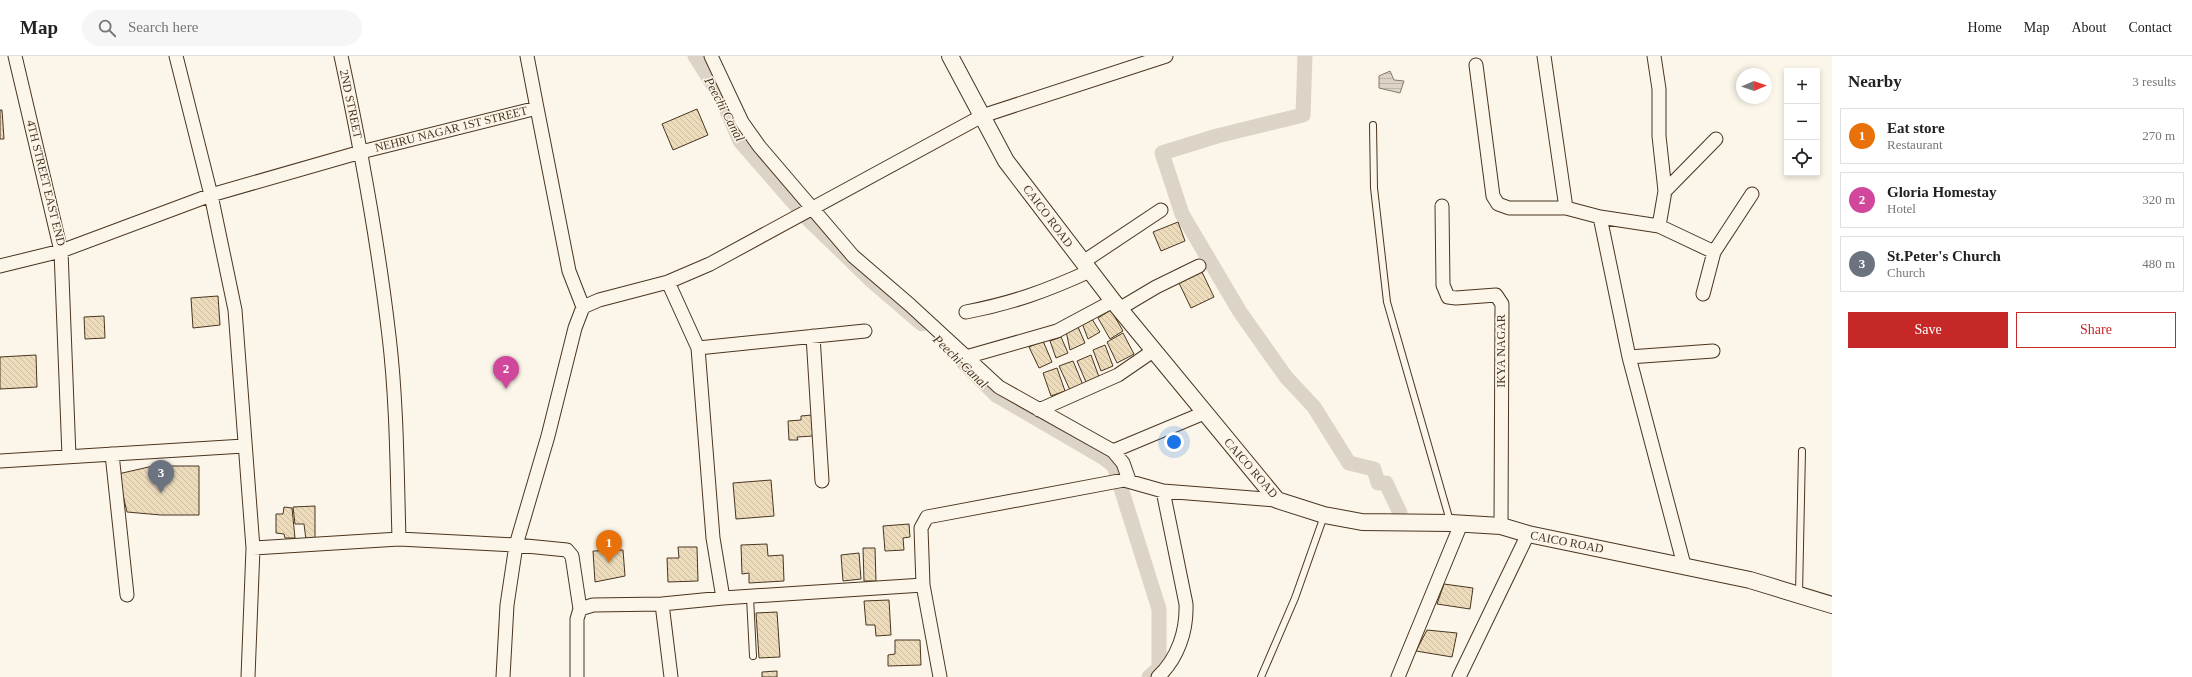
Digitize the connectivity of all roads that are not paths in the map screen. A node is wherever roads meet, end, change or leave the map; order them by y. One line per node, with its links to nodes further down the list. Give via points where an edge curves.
1 (15, 56): 25 (street, 4TH STREET EAST END)
2 (176, 56): 18 (street)
3 (341, 56): 15 (street, 2ND STREET)
4 (527, 56): 11 (street, NEHRU NAGAR 1ST STREET)
5 (711, 56): 21 (street, via 742,122)
6 (950, 56): 12 (street, CAICO ROAD)
7 (1166, 56): 12 (street)
8 (1544, 56): 20 (street)
9 (1654, 56): 16 (street, via 1659,89 1659,136)
10 (1476, 65): 20 (street, via 1493,196 1498,204 1509,208)
11 (537, 108): 15 (street, NEHRU NAGAR 1ST STREET); 33 (street, via 569,271)
12 (982, 116): 21 (street); 29 (street, CAICO ROAD, via 1006,161)
13 (1373, 125): 55 (lane, via 1374,188 1387,302)
14 (1716, 139): 16 (street)
15 (361, 152): 18 (street, NEHRU NAGAR 1ST STREET); 58 (street, 2ND STREET, via 389,336 396,424)
16 (1665, 190): 24 (street)
17 (1752, 194): 26 (street)
18 (211, 195): 25 (street, 4TH STREET EAST END); 44 (street, via 235,310)
19 (1442, 206): 56 (street, IKYA NAGAR, via 1445,292 1448,296 1456,298 1496,295 1502,304)
20 (1566, 208): 23 (street)
21 (809, 210): 30 (street, via 710,264); 40 (street, via 853,256)
22 (1161, 210): 29 (street)
23 (1600, 217): 24 (street); 41 (street)
24 (1659, 226): 26 (street)
25 (61, 251): 27 (street); 48 (street)
26 (1714, 252): 31 (street)
27 (0, 266)
28 (1200, 266): 32 (street)
29 (1086, 267): 32 (street, CAICO ROAD); 34 (street, via 1050,289 1005,305)
30 (668, 282): 33 (street, via 599,300); 37 (street)
31 (1703, 294)
32 (1116, 305): 38 (street, CAICO ROAD); 40 (street, via 1057,330)
33 (583, 308): 59 (street, via 575,328 548,436)
34 (966, 312)
35 (866, 331): 36 (street)
36 (813, 336): 37 (street); 51 (street)
37 (698, 348): 66 (street, via 713,538)
38 (1153, 351): 42 (street, via 1118,375); 43 (street, CAICO ROAD)
39 (1713, 351): 41 (street)
40 (966, 357): 42 (street, via 999,387)
41 (1629, 357): 61 (street)
42 (1039, 410): 45 (street)
43 (1204, 413): 45 (street); 53 (street, CAICO ROAD)
44 (244, 446): 47 (street); 60 (street)
45 (1113, 451): 50 (street, via 1123,463)
46 (1802, 452): 64 (lane)
47 (112, 454): 48 (street); 63 (street)
48 (69, 456): 49 (street)
49 (0, 461)
50 (1127, 480): 52 (street); 62 (street, via 927,517 921,528)
51 (822, 481)
52 (1163, 491): 53 (street); 76 (street, via 1186,604 1187,621 1179,647)
53 (1277, 500): 54 (street, CAICO ROAD)
54 (1324, 515): 55 (street, CAICO ROAD, via 1362,522); 77 (lane, via 1295,598)
55 (1456, 523): 56 (street, CAICO ROAD); 78 (street)
56 (1501, 526): 57 (street, CAICO ROAD)
57 (1528, 534): 61 (street, CAICO ROAD); 79 (street)
58 (399, 539): 59 (street); 60 (street)
59 (516, 545): 69 (street, via 567,550 572,556); 72 (street, via 507,605)
60 (253, 548): 71 (street)
61 (1684, 565): 64 (street, CAICO ROAD, via 1750,580)
62 (923, 585): 65 (street); 75 (street)
63 (128, 595)
64 (1799, 595): 68 (street, CAICO ROAD)
65 (750, 596): 66 (street); 70 (lane)
66 (723, 598): 67 (street)
67 (662, 604): 69 (street, via 593,605); 74 (street)
68 (1832, 605)
69 (580, 609): 73 (street, via 577,619)
70 (753, 656)
71 (248, 677)
72 (503, 677)
73 (577, 677)
74 (671, 677)
75 (940, 677)
76 (1158, 677)
77 (1261, 677)
78 (1398, 677)
79 (1459, 677)

